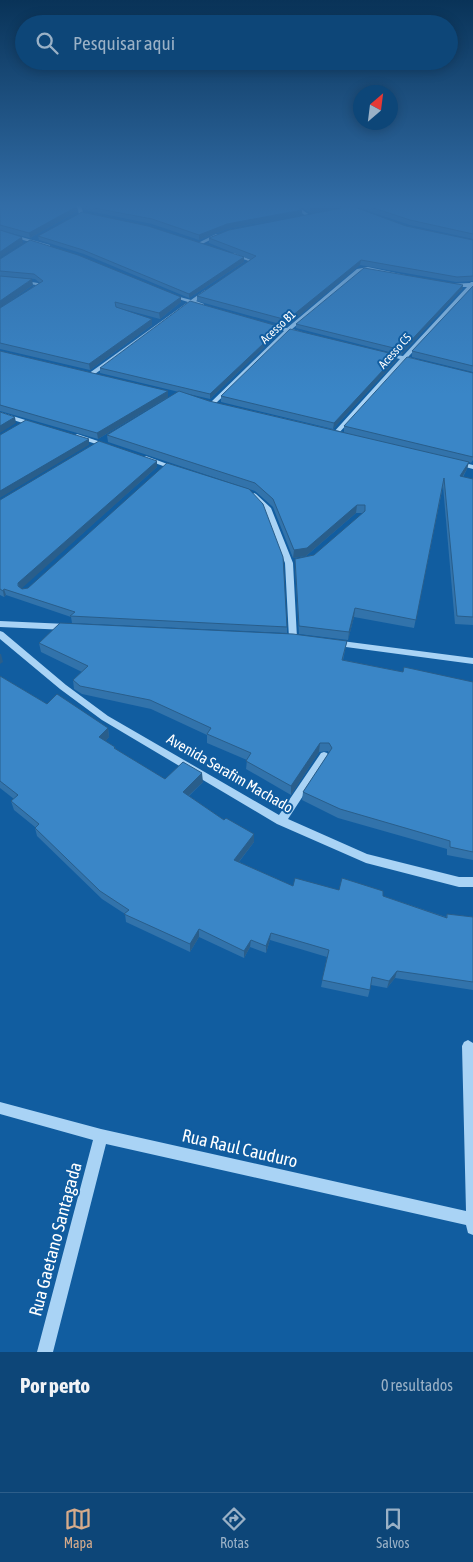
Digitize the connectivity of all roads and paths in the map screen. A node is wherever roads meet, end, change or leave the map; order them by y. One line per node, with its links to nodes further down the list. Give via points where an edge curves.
1 (241, 269): 4 (street)
2 (361, 269): 17 (street, Acesso B1)
3 (368, 269): 5 (street, Acesso B1)
4 (236, 273)
5 (412, 277)
6 (0, 278): 11 (street, via 38,284)
7 (447, 284): 8 (street)
8 (473, 284): 20 (street, Acesso C5)
9 (213, 287): 12 (street)
10 (164, 292): 12 (street)
11 (24, 296)
12 (189, 302): 13 (street); 16 (street)
13 (207, 307)
14 (152, 320): 16 (street)
15 (261, 322): 17 (street)
16 (160, 323): 23 (street)
17 (288, 330): 18 (street); 26 (street, Acesso B1)
18 (307, 334)
19 (374, 351): 20 (street)
20 (403, 358): 21 (street); 31 (street, Acesso C5)
21 (421, 362)
22 (81, 373): 23 (street)
23 (90, 375): 24 (street)
24 (98, 377)
25 (203, 403): 26 (street)
26 (211, 405): 27 (street)
27 (221, 407)
28 (0, 414): 29 (street, via 23,424)
29 (44, 427)
30 (326, 432): 31 (street)
31 (335, 434): 33 (street)
32 (72, 435): 35 (street)
33 (344, 436)
34 (107, 438): 35 (street)
35 (99, 443): 36 (street); 37 (street)
36 (90, 448)
37 (116, 448)
38 (141, 457): 40 (street)
39 (446, 461): 41 (street)
40 (166, 465): 42 (street); 43 (street)
41 (473, 467)
42 (183, 471)
43 (159, 472)
44 (244, 490): 46 (street, via 252,493 267,508)
45 (299, 562): 46 (street)
46 (290, 563): 51 (street)
47 (0, 624): 48 (street)
48 (78, 627)
49 (0, 634): 56 (street, Avenida Serafim Machado, via 105,718)
50 (283, 638): 51 (street)
51 (293, 638): 52 (street)
52 (302, 639)
53 (321, 642): 54 (street)
54 (473, 661)
55 (324, 756): 56 (street)
56 (281, 821): 57 (street, Avenida Serafim Machado, via 366,858 459,882)
57 (473, 882)
58 (468, 1046): 61 (street)
59 (0, 1108): 60 (street, Rua Raul Cauduro)
60 (101, 1136): 61 (street, Rua Raul Cauduro); 63 (street, Rua Gaetano Santagada)
61 (473, 1220): 62 (street)
62 (473, 1228)
63 (45, 1352)

